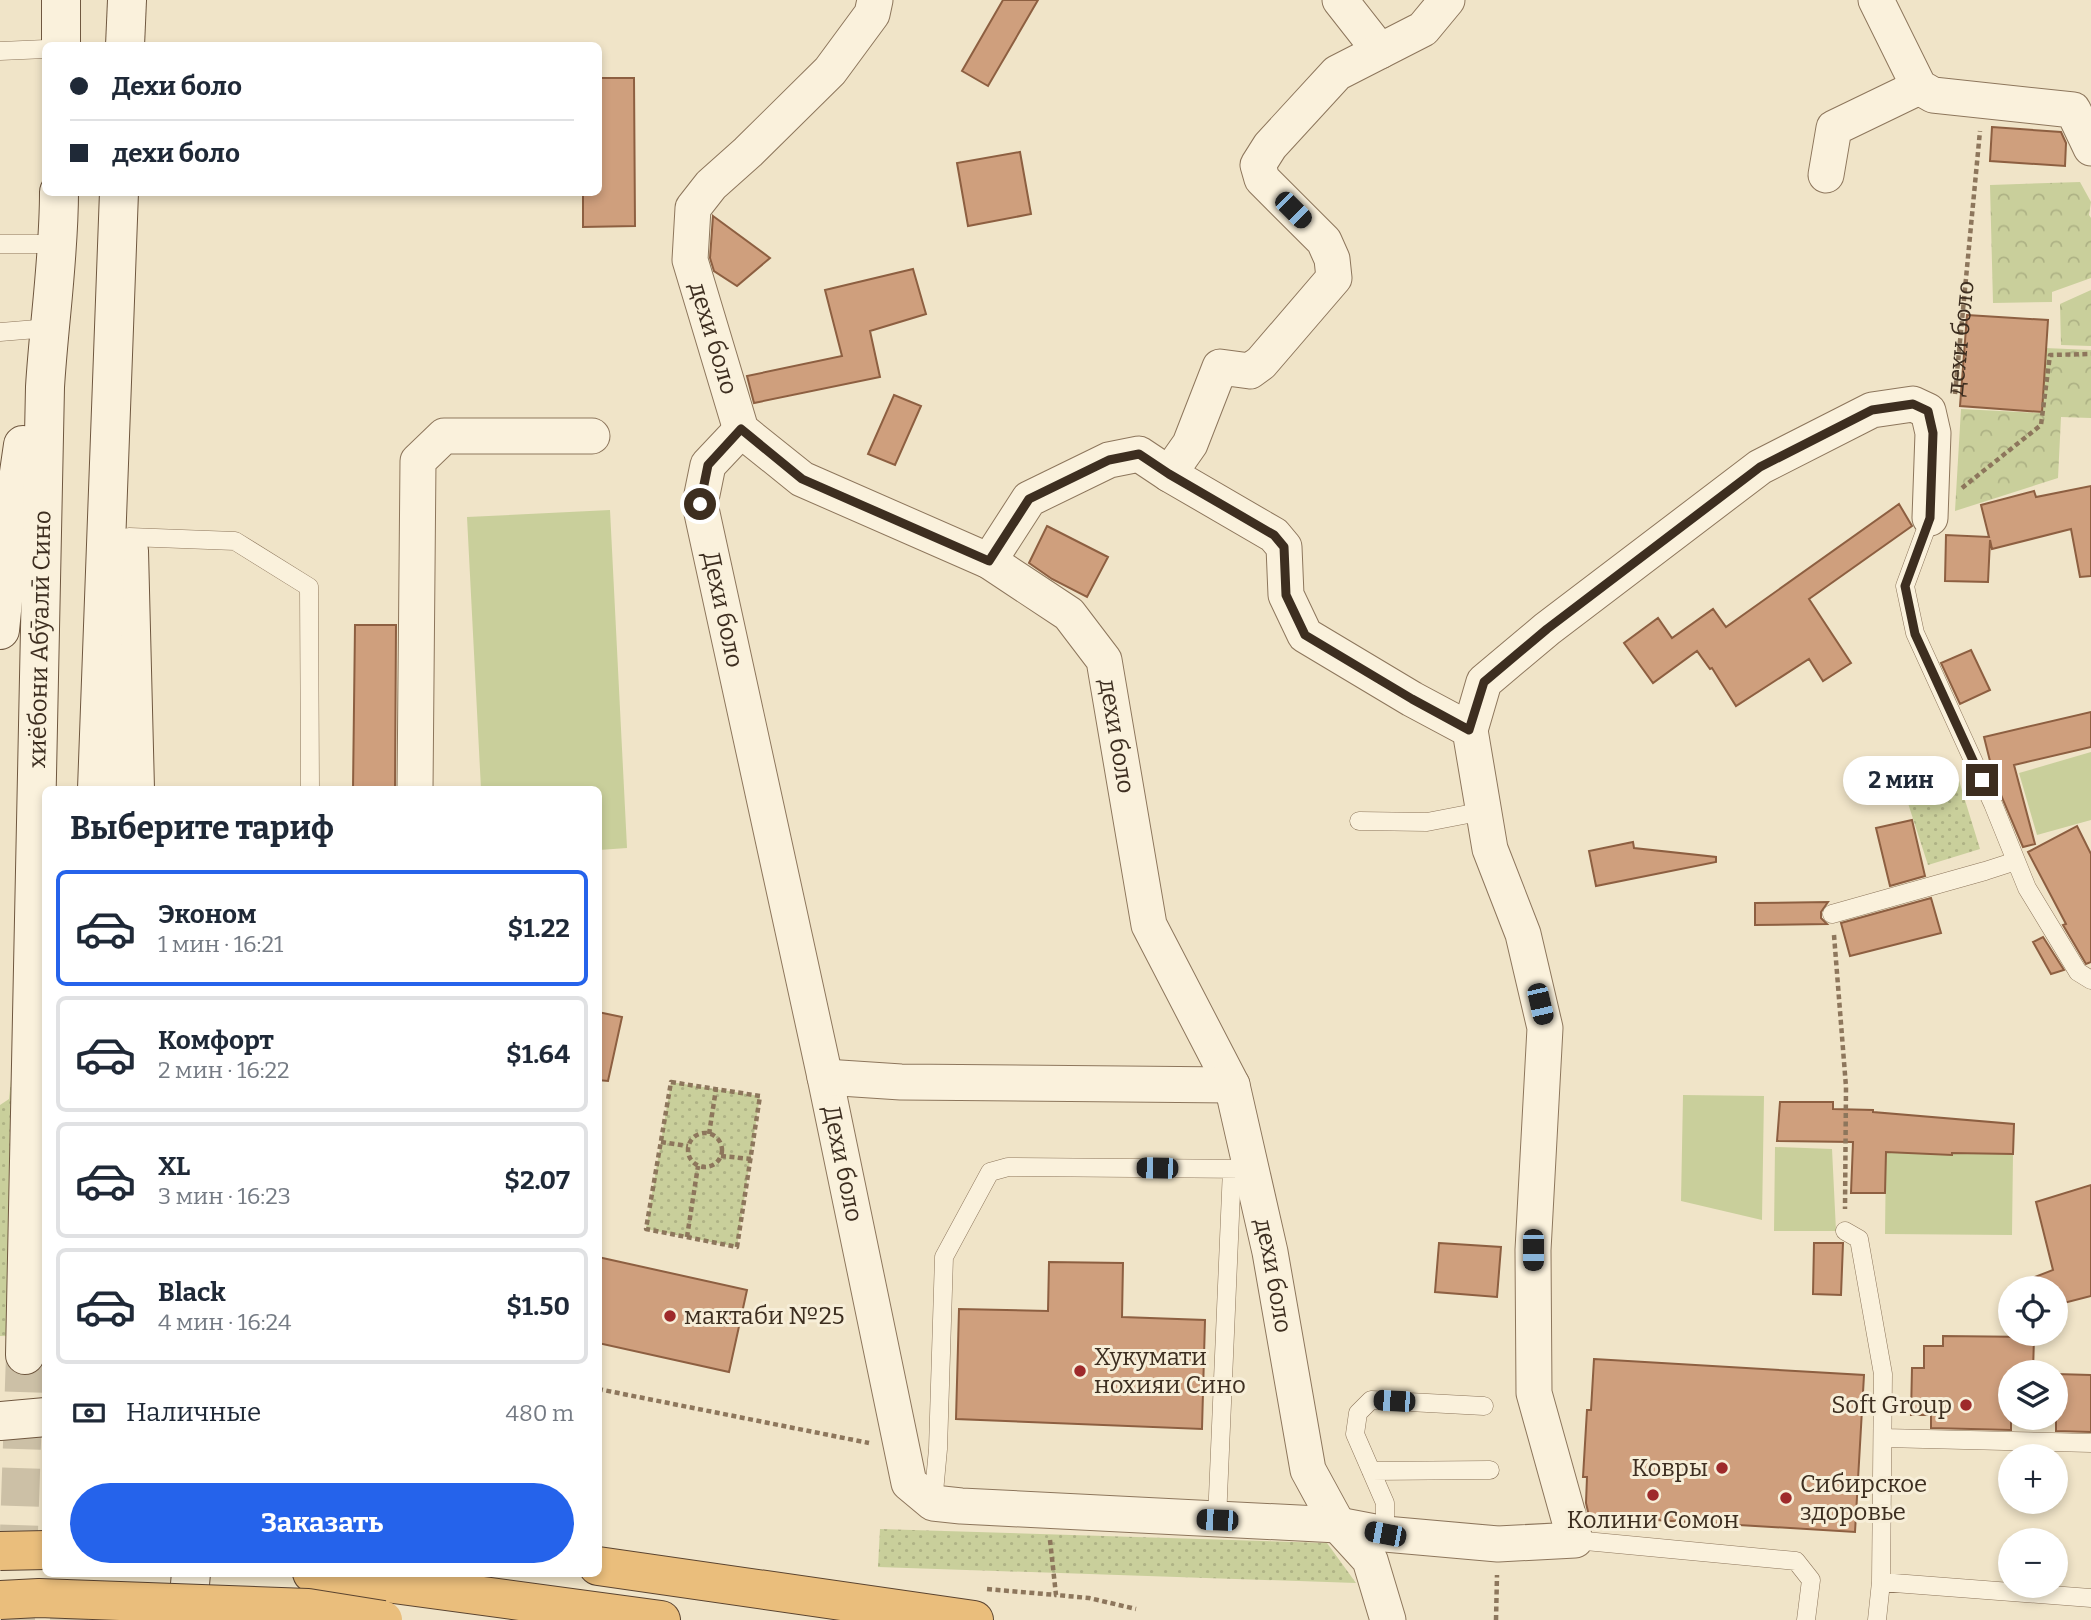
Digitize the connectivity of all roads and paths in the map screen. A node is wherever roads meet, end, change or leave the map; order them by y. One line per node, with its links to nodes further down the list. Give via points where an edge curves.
1 (61, 0): 7 (main road)
2 (127, 0): 8 (main road)
3 (875, 0): 26 (street, дехи боло, via 872,13 830,71 693,208 690,260)
4 (1340, 0): 11 (street)
5 (1447, 0): 11 (street, via 1423,29)
6 (1876, 0): 12 (street)
7 (61, 42)
8 (125, 42)
9 (42, 49): 10 (lane)
10 (0, 51)
11 (1380, 51): 28 (street, via 1337,73 1258,165 1262,179 1324,241 1334,278 1250,372 1220,367 1190,444)
12 (1919, 87): 13 (street, via 1933,95); 15 (street, via 1834,128)
13 (1983, 101): 14 (street, via 2073,110); 25 (path, дехи боло)
14 (2091, 148)
15 (1826, 175)
16 (60, 196): 19 (main road, хиёбони Абӯалӣ Сино)
17 (119, 196): 23 (main road)
18 (0, 244): 19 (lane)
19 (59, 244): 20 (main road, хиёбони Абӯалӣ Сино)
20 (49, 328): 21 (lane); 24 (main road, хиёбони Абӯалӣ Сино)
21 (0, 332)
22 (2091, 354): 29 (path, via 2050,355 2041,425)
23 (111, 386): 30 (main road, via 128,481); 35 (main road)
24 (45, 387): 31 (main road, хиёбони Абӯалӣ Сино, via 22,449); 56 (main road, хиёбони Абӯалӣ Сино)
25 (1953, 405)
26 (741, 429): 32 (street, дехи боло, via 802,479); 44 (street, Дехи боло, via 708,465 700,504)
27 (592, 436): 38 (street, via 444,436 418,461)
28 (1169, 474): 32 (street, via 1139,454 1109,460 1029,499); 34 (street, via 1274,535 1284,547 1286,595 1305,635)
29 (1937, 510): 34 (street, via 1928,411 1913,404 1872,410 1760,467 1547,629 1484,682); 41 (lane, via 1905,586 1915,634)
30 (129, 537): 36 (main road); 37 (lane, via 236,541 309,587)
31 (4, 542): 33 (main road, хиёбони Абӯалӣ Сино)
32 (989, 561): 45 (street, дехи боло, via 1069,614 1104,660 1149,925)
33 (0, 630)
34 (1469, 730): 39 (street)
35 (97, 786)
36 (135, 786)
37 (310, 786)
38 (415, 786)
39 (1484, 811): 40 (lane, via 1427,822); 71 (street, via 1490,849 1523,934 1545,1028 1533,1250 1534,1393)
40 (1359, 821)
41 (2016, 861): 42 (lane); 43 (lane, via 2027,888 2078,972)
42 (1832, 914): 54 (path, via 1846,1087)
43 (2091, 980)
44 (825, 1077): 45 (street, via 901,1082); 63 (street, Дехи боло)
45 (1232, 1085): 53 (street, дехи боло)
46 (716, 1089): 47 (path); 48 (path, via 671,1082); 51 (path, via 760,1096)
47 (709, 1134): 49 (path, via 693,1138); 50 (path, via 719,1140)
48 (661, 1142): 49 (path); 55 (path, via 646,1229)
49 (688, 1146): 52 (path, via 690,1159)
50 (721, 1156): 51 (path); 52 (path, via 709,1167)
51 (751, 1159): 55 (path, via 737,1247)
52 (698, 1166): 55 (path)
53 (1242, 1169): 66 (lane, via 1008,1167 990,1172 944,1257); 68 (lane); 69 (street, дехи боло, via 1270,1252 1308,1470)
54 (1844, 1231): 61 (lane, via 1859,1239 1883,1374)
55 (687, 1237)
56 (25, 1355)
57 (602, 1390): 63 (path)
58 (1484, 1406): 65 (lane, via 1371,1400 1358,1413 1355,1434)
59 (42, 1417): 60 (main road)
60 (0, 1421)
61 (1884, 1438): 62 (lane); 78 (lane)
62 (2091, 1444)
63 (900, 1449): 66 (street, Дехи боло, via 909,1483)
64 (1490, 1470): 65 (lane)
65 (1371, 1471): 70 (lane, via 1385,1503)
66 (933, 1503): 67 (street)
67 (1047, 1512): 68 (street); 81 (path, via 1056,1595)
68 (1217, 1520): 69 (street)
69 (1338, 1525): 70 (street); 86 (street, дехи боло, via 1370,1560)
70 (1385, 1534): 72 (street)
71 (1575, 1541): 72 (street); 88 (lane, via 1796,1561 1811,1580)
72 (1499, 1544): 87 (path)
73 (42, 1550): 74 (highway, bridge)
74 (0, 1551)
75 (602, 1567): 85 (highway)
76 (191, 1577): 82 (main road)
77 (342, 1577): 84 (highway)
78 (1881, 1582): 79 (lane); 89 (lane)
79 (2091, 1598)
80 (0, 1600): 83 (highway, bridge, via 308,1608)
81 (1136, 1609)
82 (183, 1620)
83 (383, 1620)
84 (660, 1620)
85 (974, 1620)
86 (1388, 1620)
87 (1496, 1620)
88 (1806, 1620)
89 (1877, 1620)

